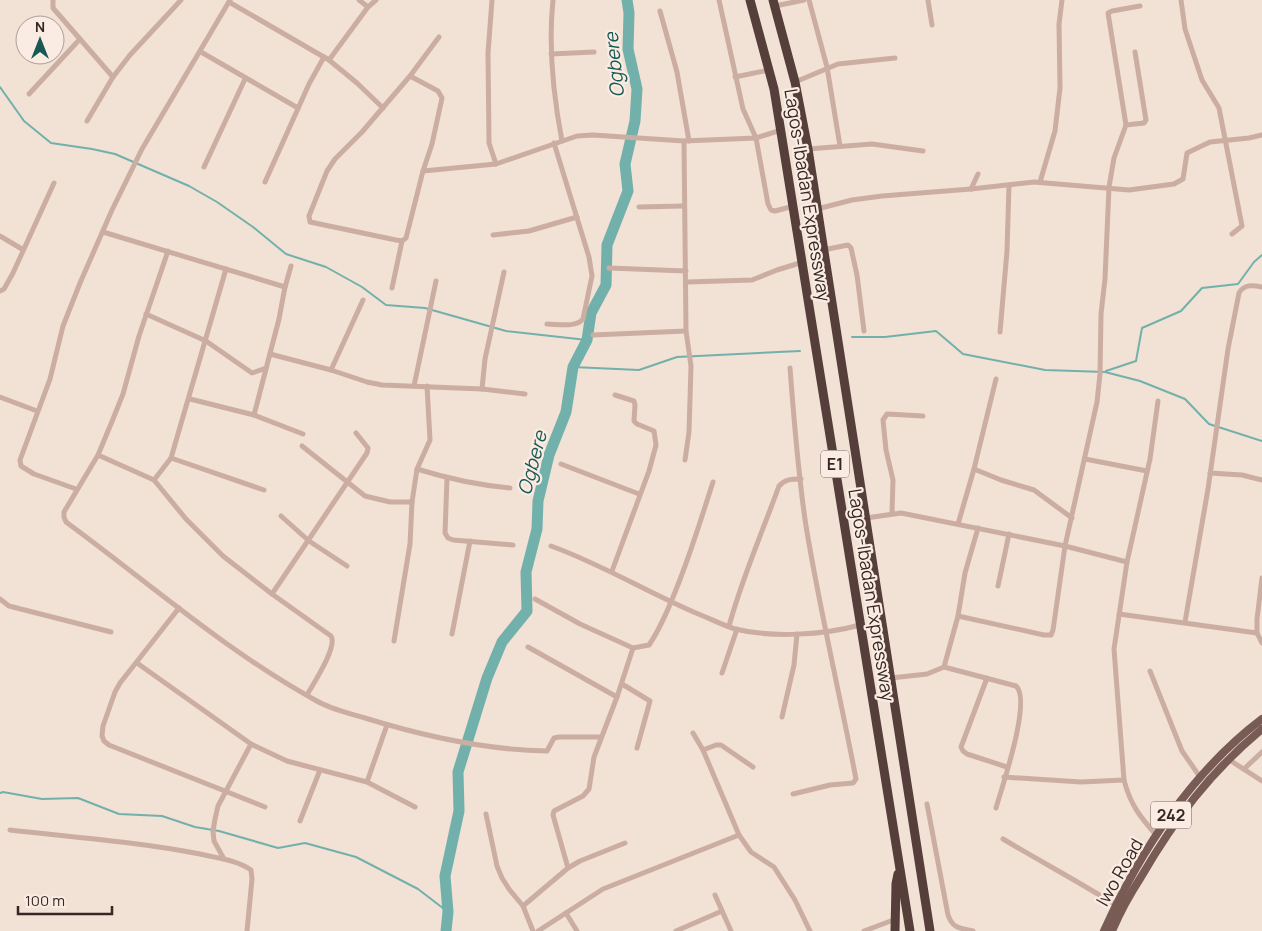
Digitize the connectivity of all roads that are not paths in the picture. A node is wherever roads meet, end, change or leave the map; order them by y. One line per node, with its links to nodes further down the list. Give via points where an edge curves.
1 (53, 0): 21 (street, via 53,8)
2 (181, 0): 31 (street)
3 (359, 0): 17 (street)
4 (376, 0): 17 (street)
5 (492, 0): 50 (street, via 488,53 489,144)
6 (553, 0): 25 (street)
7 (719, 0): 32 (street)
8 (750, 0): 29 (highway, Lagos-Ibadan Expressway / E1)
9 (804, 0): 15 (street)
10 (809, 0): 28 (street)
11 (928, 0): 19 (street)
12 (1062, 0): 55 (street, via 1058,24 1060,88 1055,131)
13 (1181, 0): 43 (street, via 1185,29 1202,80 1219,108)
14 (229, 1): 22 (street); 27 (street)
15 (774, 3): 34 (highway, Lagos-Ibadan Expressway / E1)
16 (1140, 6): 39 (street, via 1108,13)
17 (368, 7): 27 (street)
18 (660, 12): 45 (street, via 677,72)
19 (932, 26)
20 (438, 37): 30 (street)
21 (80, 39): 31 (street); 35 (street)
22 (200, 52): 33 (street); 65 (street, via 142,149)
23 (594, 52): 25 (street)
24 (1135, 52): 39 (street, via 1146,117 1144,123)
25 (550, 54): 44 (street)
26 (894, 58): 28 (street)
27 (326, 59): 36 (street); 37 (street)
28 (827, 67): 34 (street); 47 (street)
29 (770, 70): 32 (street); 40 (highway, Lagos-Ibadan Expressway / E1)
30 (410, 76): 37 (street); 52 (street, via 438,91 442,98)
31 (113, 77): 38 (street)
32 (735, 77): 42 (street, via 743,109)
33 (245, 79): 36 (street); 51 (street)
34 (795, 82): 48 (highway, Lagos-Ibadan Expressway / E1)
35 (29, 94)
36 (298, 108): 54 (street)
37 (383, 108): 69 (street, via 331,165 309,218 310,222)
38 (87, 122)
39 (1126, 125): 58 (street, via 1114,158)
40 (781, 130): 42 (street); 62 (highway, Lagos-Ibadan Expressway / E1)
41 (1262, 135): 43 (street)
42 (756, 138): 45 (street); 62 (street, via 771,210)
43 (1226, 140): 58 (street, via 1210,142 1187,153 1183,179 1174,184 1128,190); 66 (street, via 1242,226)
44 (562, 141): 45 (street, via 577,136); 46 (street)
45 (686, 141): 61 (street)
46 (554, 143): 50 (street); 64 (street)
47 (840, 146): 48 (street); 49 (street, via 872,144)
48 (808, 149): 63 (highway, Lagos-Ibadan Expressway / E1)
49 (923, 151)
50 (496, 164): 52 (street)
51 (204, 167)
52 (423, 171): 69 (street, via 406,238)
53 (978, 174): 59 (street)
54 (265, 182)
55 (1040, 182): 57 (street); 58 (street)
56 (54, 184): 70 (street)
57 (1009, 185): 59 (street); 90 (street)
58 (1109, 187): 114 (street, via 1100,374)
59 (971, 189): 63 (street, via 882,196)
60 (640, 206): 61 (street)
61 (684, 206): 77 (street)
62 (794, 206): 73 (highway, Lagos-Ibadan Expressway / E1)
63 (817, 209): 71 (highway, Lagos-Ibadan Expressway / E1)
64 (577, 217): 67 (street, via 529,231); 87 (street, via 592,267 583,319 576,324)
65 (103, 232): 72 (street); 106 (street, via 63,326 50,380)
66 (1232, 234)
67 (493, 235)
68 (0, 236): 70 (street)
69 (402, 241): 83 (street)
70 (22, 249): 84 (street, via 4,289)
71 (823, 250): 89 (street, via 848,245 851,248); 134 (highway, Lagos-Ibadan Expressway / E1)
72 (168, 251): 76 (street); 86 (street)
73 (803, 262): 80 (street, via 752,280); 158 (highway, Lagos-Ibadan Expressway / E1)
74 (291, 266): 81 (street)
75 (609, 268): 77 (street)
76 (226, 269): 81 (street); 92 (street)
77 (686, 271): 80 (street)
78 (504, 272): 100 (street, via 484,359)
79 (436, 281): 98 (street)
80 (687, 282): 88 (street)
81 (284, 287): 93 (street)
82 (1262, 287): 120 (street, via 1247,286 1239,293)
83 (392, 288)
84 (0, 291)
85 (363, 300): 96 (street)
86 (146, 314): 92 (street); 112 (street, via 123,394)
87 (547, 324)
88 (686, 330): 91 (street); 115 (street, via 690,366 689,432)
89 (864, 331)
90 (1000, 332)
91 (593, 335)
92 (206, 341): 94 (street, via 252,373); 104 (street)
93 (270, 354): 94 (street); 96 (street)
94 (266, 368): 107 (street)
95 (790, 368): 122 (street)
96 (331, 370): 98 (street, via 382,385)
97 (996, 380): 118 (street)
98 (414, 386): 99 (street)
99 (427, 386): 100 (street); 117 (street, via 430,440)
100 (482, 389): 101 (street)
101 (525, 394)
102 (615, 395): 130 (street, via 634,401 634,421 652,429 656,436 649,471)
103 (0, 397): 106 (street)
104 (190, 399): 107 (street); 113 (street)
105 (1158, 402): 119 (street)
106 (37, 411): 128 (street, via 20,460 21,466)
107 (254, 415): 110 (street)
108 (923, 416): 132 (street, via 887,414 883,420 893,480)
109 (356, 433): 125 (street, via 368,448)
110 (304, 434)
111 (302, 446): 125 (street)
112 (98, 455): 123 (street); 128 (street)
113 (171, 458): 123 (street); 129 (street)
114 (1085, 459): 119 (street); 135 (street)
115 (685, 460)
116 (561, 464): 130 (street)
117 (417, 469): 121 (street); 131 (street)
118 (974, 469): 135 (street, via 1034,490); 136 (street)
119 (1147, 471): 144 (street)
120 (1210, 473): 124 (street); 156 (street)
121 (447, 479): 127 (street); 140 (street, via 445,534 453,540)
122 (801, 479): 157 (street, via 790,479 779,486); 161 (street)
123 (154, 480): 149 (street, via 186,519 224,556)
124 (1262, 480)
125 (347, 482): 131 (street, via 365,496 378,500); 139 (street)
126 (713, 482): 152 (street)
127 (510, 488)
128 (76, 489): 153 (street, via 64,512 66,522)
129 (264, 490)
130 (640, 494): 146 (street)
131 (412, 502): 165 (street, via 410,544)
132 (892, 514): 134 (street); 136 (street)
133 (281, 516): 139 (street)
134 (866, 518): 173 (highway, Lagos-Ibadan Expressway / E1)
135 (1072, 518): 143 (street)
136 (958, 524): 137 (street)
137 (978, 528): 138 (street); 155 (street, via 965,573)
138 (1009, 534): 143 (street); 148 (street)
139 (309, 541): 145 (street); 149 (street)
140 (470, 541): 141 (street); 163 (street)
141 (513, 545)
142 (551, 546): 146 (street)
143 (1065, 546): 144 (street); 155 (street, via 1051,634)
144 (1127, 562): 154 (street)
145 (347, 566)
146 (612, 571): 152 (street)
147 (1262, 578): 162 (street)
148 (998, 586)
149 (272, 594): 176 (street, via 333,639 321,670)
150 (535, 599): 168 (street)
151 (0, 600): 160 (street, via 9,606)
152 (671, 602): 157 (street); 168 (street, via 649,645)
153 (179, 608): 169 (street); 176 (street, via 262,668)
154 (1118, 614): 156 (street); 195 (street, via 1114,668)
155 (958, 616): 170 (street)
156 (1185, 622): 162 (street)
157 (728, 626): 159 (street)
158 (860, 626): 161 (street); 212 (highway, Lagos-Ibadan Expressway / E1)
159 (737, 629): 164 (street); 172 (street)
160 (111, 632)
161 (825, 633): 164 (street); 199 (street, via 856,779 853,783)
162 (1257, 633): 166 (street)
163 (452, 634)
164 (797, 634): 178 (street, via 794,665)
165 (394, 641)
166 (1262, 643)
167 (528, 647): 177 (street)
168 (633, 648): 175 (street)
169 (137, 663): 184 (street); 198 (street, via 115,692 103,726 104,741)
170 (944, 667): 173 (street, via 927,674); 174 (street)
171 (1150, 671): 194 (street, via 1182,751)
172 (722, 673)
173 (892, 678): 214 (highway, Lagos-Ibadan Expressway / E1)
174 (987, 678): 190 (street, via 1016,686 1021,695 1019,721); 190 (street, via 961,747 967,754)
175 (622, 684): 177 (street); 185 (street, via 650,701)
176 (306, 695): 180 (street, via 326,705)
177 (617, 697): 183 (street)
178 (782, 717)
179 (1262, 718): 194 (main road, Iwo Road / 242)
180 (388, 725): 183 (street, via 456,742 547,752 554,738 560,736); 197 (street)
181 (1262, 729): 188 (main road, Iwo Road)
182 (693, 733): 186 (street)
183 (601, 737): 213 (street, via 587,793 554,811)
184 (251, 744): 192 (street, via 287,761); 198 (street)
185 (637, 748)
186 (703, 750): 189 (street, via 721,745); 207 (street)
187 (1262, 752): 191 (street)
188 (1228, 759): 191 (street); 235 (main road, Iwo Road, via 1199,791 1161,843)
189 (753, 767)
190 (1007, 768): 193 (street)
191 (1244, 769): 196 (street)
192 (320, 770): 197 (street); 205 (street)
193 (1004, 777): 195 (street, via 1081,782); 203 (street)
194 (1200, 777): 208 (main road, Iwo Road / 242)
195 (1124, 780): 208 (street, via 1135,810)
196 (1262, 781)
197 (367, 782): 202 (street)
198 (226, 792): 201 (street); 211 (street, via 218,806 213,829 214,841)
199 (793, 794)
200 (927, 804): 233 (street, via 948,915 958,928)
201 (266, 807)
202 (415, 807)
203 (996, 808)
204 (486, 814): 217 (street, via 499,872)
205 (300, 821)
206 (10, 830): 211 (street, via 142,845)
207 (739, 835): 219 (street, via 603,889); 227 (street, via 751,852 774,867)
208 (1157, 836): 216 (main road, Iwo Road / 242)
209 (1003, 838): 216 (street)
210 (625, 842): 213 (street)
211 (224, 859): 221 (street, via 251,870)
212 (899, 867): 220 (highway); 230 (highway, Lagos-Ibadan Expressway / E1)
213 (568, 868): 217 (street)
214 (922, 871): 231 (highway, Lagos-Ibadan Expressway / E1); 232 (highway)
215 (715, 895): 218 (street)
216 (1116, 904): 234 (main road, Iwo Road / 242)
217 (523, 906): 222 (street)
218 (722, 911): 225 (street); 226 (street)
219 (566, 913): 223 (street); 224 (street)
220 (896, 919): 228 (street); 229 (highway)
221 (247, 931)
222 (533, 931)
223 (538, 931)
224 (577, 931)
225 (676, 931)
226 (731, 931)
227 (810, 931)
228 (864, 931)
229 (895, 931)
230 (910, 931)
231 (930, 931)
232 (936, 931)
233 (973, 931)
234 (1104, 931)
235 (1112, 931)

